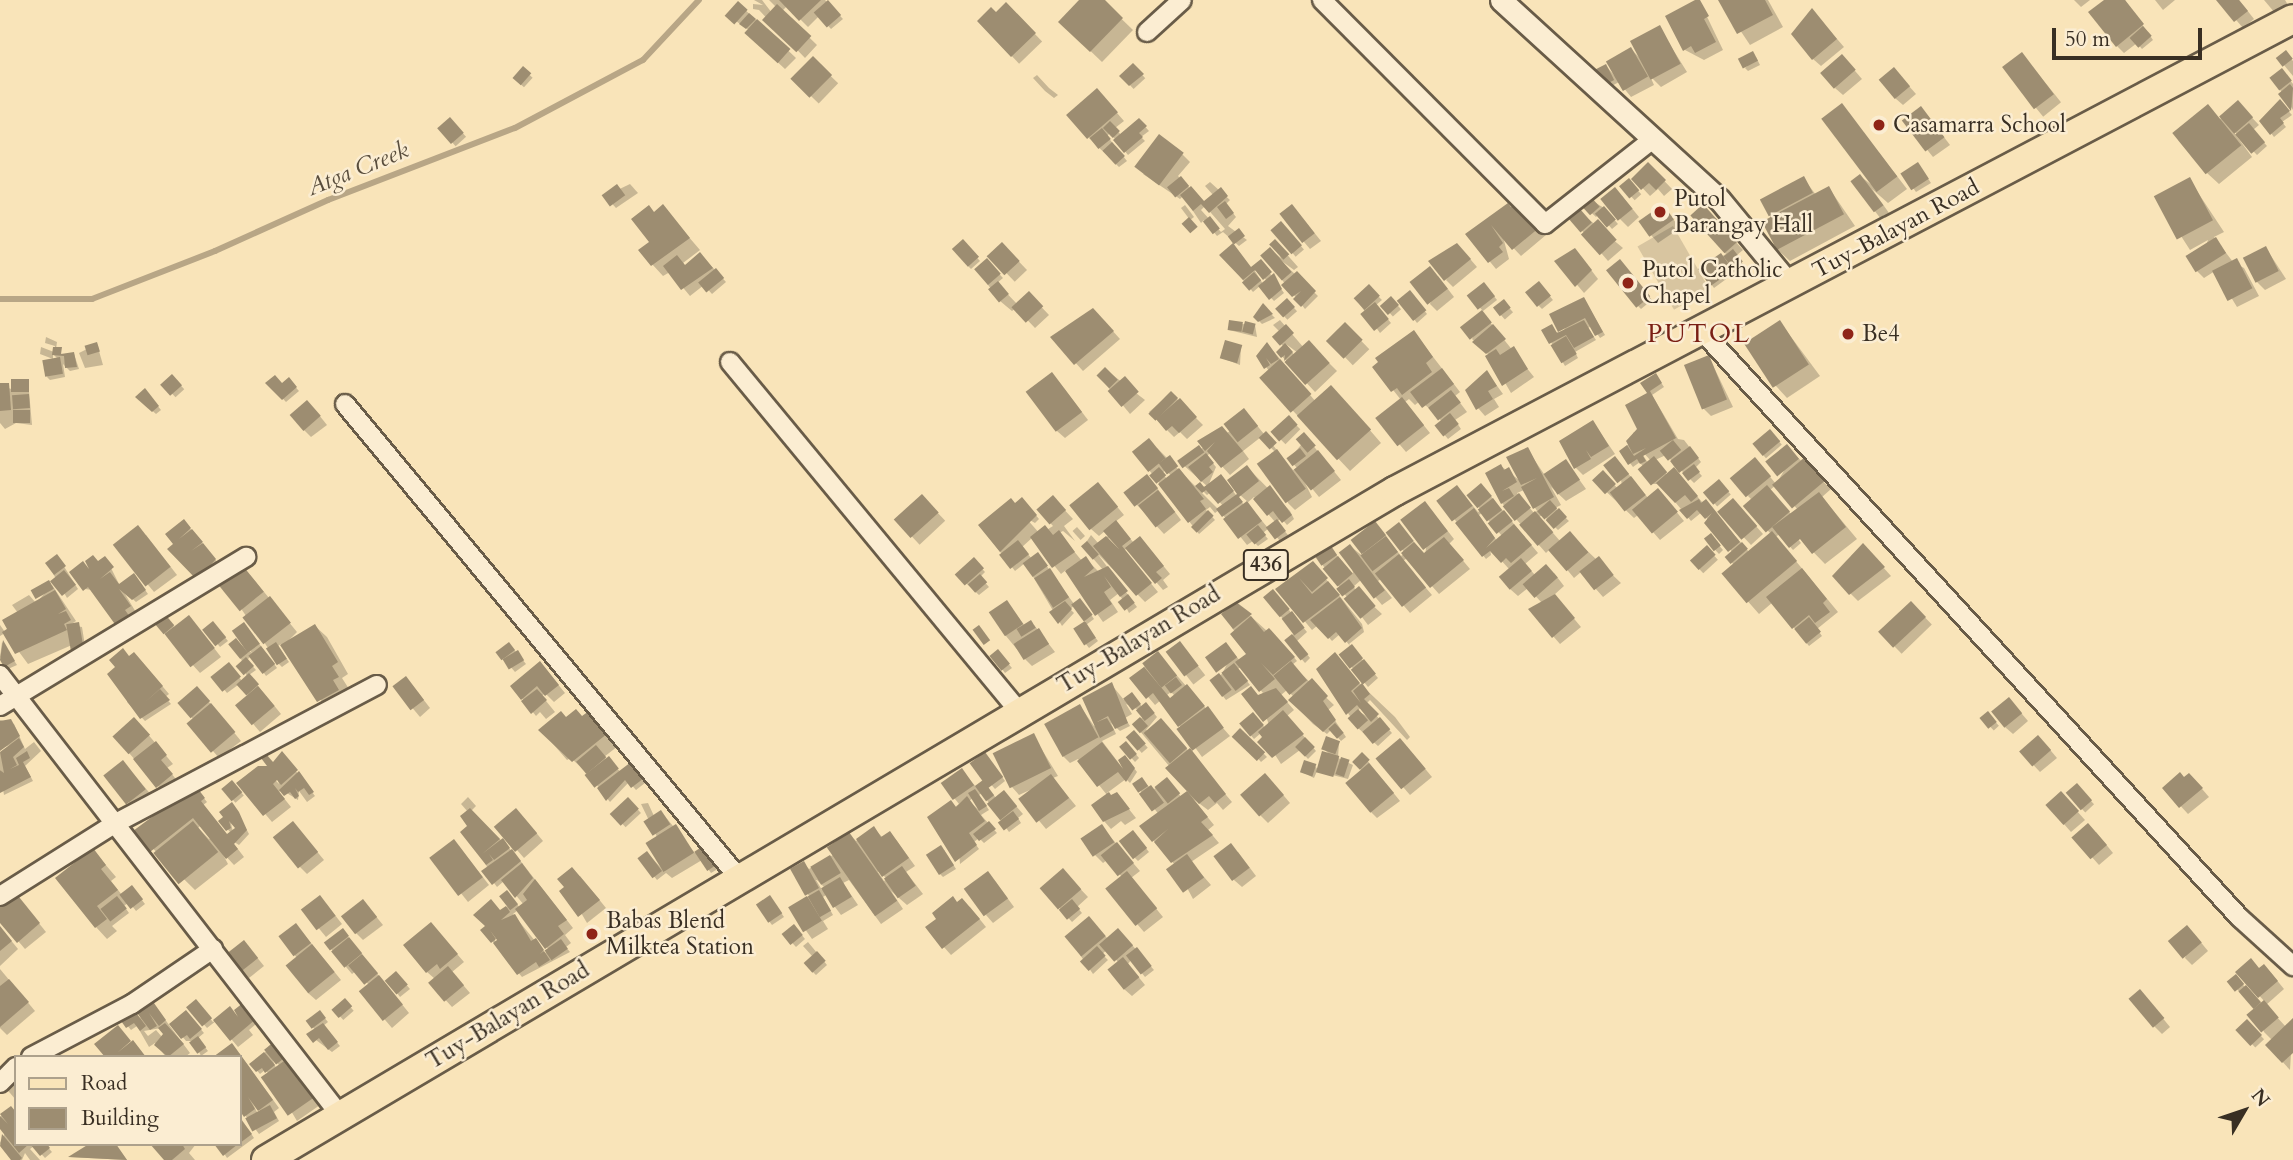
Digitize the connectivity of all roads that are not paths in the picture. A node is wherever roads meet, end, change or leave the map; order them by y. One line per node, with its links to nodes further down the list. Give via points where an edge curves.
1 (1182, 0): 5 (street)
2 (1322, 0): 6 (street, via 1545,224)
3 (1501, 0): 6 (street)
4 (2293, 19): 7 (main road, Tuy-Balayan Road / 436)
5 (1147, 32)
6 (1653, 139): 7 (street, via 1719,199)
7 (1790, 285): 8 (main road, Tuy-Balayan Road / 436)
8 (1701, 330): 16 (main road, Tuy-Balayan Road / 436, via 1395,491); 21 (street, via 2176,848)
9 (730, 362): 16 (street)
10 (345, 404): 18 (street)
11 (246, 557): 14 (street)
12 (0, 674): 14 (street)
13 (377, 685): 17 (street)
14 (17, 696): 15 (street); 17 (street)
15 (0, 706)
16 (1019, 711): 18 (main road, Tuy-Balayan Road / 436)
17 (116, 824): 19 (street); 20 (street)
18 (738, 878): 25 (main road, Tuy-Balayan Road / 436)
19 (0, 896)
20 (213, 949): 22 (street, via 132,1004); 25 (street)
21 (2293, 966)
22 (35, 1055)
23 (14, 1069): 24 (street)
24 (0, 1083)
25 (340, 1115): 26 (main road, Tuy-Balayan Road / 436)
26 (266, 1160)

